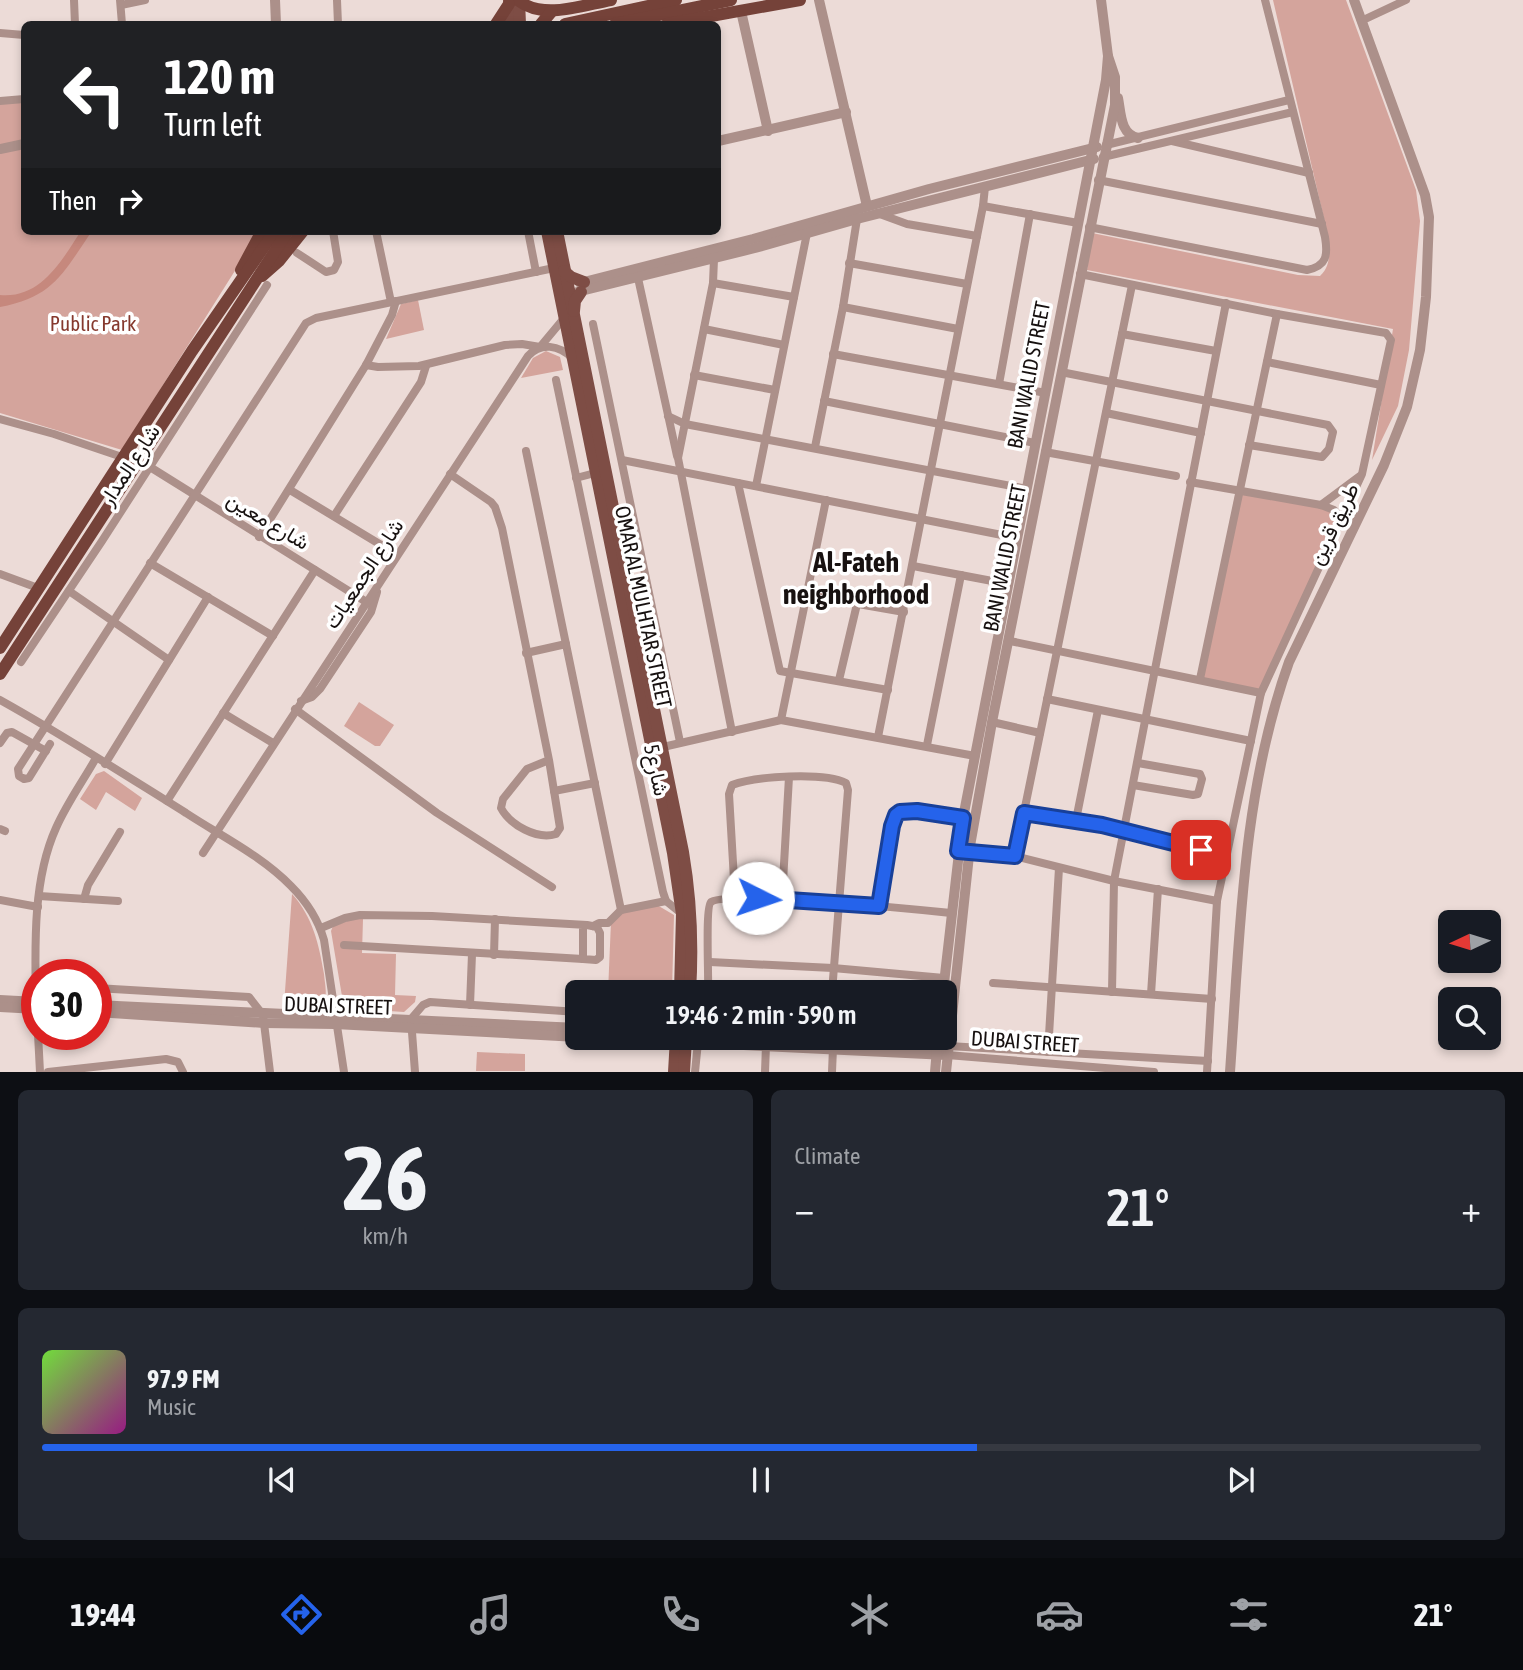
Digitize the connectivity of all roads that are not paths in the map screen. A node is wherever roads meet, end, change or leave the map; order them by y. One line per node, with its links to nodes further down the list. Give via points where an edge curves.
1 (74, 0): 18 (street)
2 (145, 0): 15 (street)
3 (275, 0): 20 (street)
4 (337, 0): 21 (street)
5 (611, 0): 16 (highway)
6 (676, 0): 26 (highway)
7 (731, 0): 27 (highway)
8 (800, 0): 17 (highway)
9 (819, 0): 37 (street)
10 (1101, 0): 32 (street)
11 (1265, 0): 35 (street)
12 (1354, 0): 29 (street, طريق قرين)
13 (1406, 0): 29 (street)
14 (514, 1): 16 (highway); 22 (highway); 23 (main road); 24 (main road)
15 (120, 2): 19 (street)
16 (552, 11): 25 (highway)
17 (741, 11): 28 (highway); 39 (street)
18 (75, 21)
19 (122, 21)
20 (276, 21)
21 (338, 21)
22 (498, 21)
23 (511, 21)
24 (519, 21)
25 (544, 21)
26 (580, 21)
27 (630, 21)
28 (684, 21)
29 (1361, 22): 312 (street, طريق قرين, via 1427,202 1425,310 1415,377 1396,437 1275,700 1248,834)
30 (0, 33): 31 (street)
31 (21, 35)
32 (1108, 56): 33 (street, BANI WALID STREET); 45 (street, BANI WALID STREET)
33 (1116, 89): 40 (street, via 1124,128); 44 (street, BANI WALID STREET)
34 (21, 99): 36 (street)
35 (1289, 100): 38 (street); 40 (street)
36 (0, 101)
37 (846, 112): 39 (street); 53 (street)
38 (1293, 112): 42 (street); 49 (street)
39 (768, 131): 41 (street)
40 (1138, 138): 44 (street)
41 (721, 140)
42 (1169, 140): 47 (street); 49 (street)
43 (21, 145): 46 (street)
44 (1106, 145): 45 (street); 47 (street, BANI WALID STREET)
45 (1093, 148): 48 (street, BANI WALID STREET); 52 (street)
46 (0, 149)
47 (1103, 157): 48 (street); 50 (street, BANI WALID STREET)
48 (1090, 160): 51 (street); 58 (street, BANI WALID STREET)
49 (1309, 173): 59 (street)
50 (1098, 180): 59 (street); 60 (street, BANI WALID STREET)
51 (985, 187): 52 (street); 54 (street)
52 (930, 195): 53 (street); 55 (street)
53 (867, 206): 72 (street)
54 (983, 206): 56 (street); 71 (street)
55 (877, 214): 57 (street); 71 (street)
56 (1030, 214): 58 (street); 110 (street)
57 (857, 219): 61 (street); 75 (street)
58 (1078, 223): 113 (street, BANI WALID STREET)
59 (1322, 225): 60 (street, via 1328,254 1319,267 1307,270)
60 (1089, 228): 78 (street, BANI WALID STREET)
61 (807, 233): 72 (street); 87 (street)
62 (260, 235): 85 (highway)
63 (272, 235): 85 (highway)
64 (285, 235): 80 (highway)
65 (300, 235): 80 (highway, via 279,261)
66 (333, 235): 73 (street, via 338,262 334,270 327,272)
67 (377, 235): 88 (street)
68 (529, 235): 77 (street)
69 (548, 235): 76 (main road, OMAR AL MULHTAR STREET)
70 (556, 235): 76 (main road, OMAR AL MULHTAR STREET)
71 (977, 236): 82 (street)
72 (754, 244): 74 (street); 86 (street)
73 (297, 253)
74 (715, 259): 79 (street); 81 (street)
75 (849, 263): 82 (street); 90 (street)
76 (559, 270): 77 (street); 86 (main road, OMAR AL MULHTAR STREET); 86 (main road, via 571,278)
77 (536, 272): 88 (street)
78 (1080, 274): 84 (street); 105 (street, BANI WALID STREET)
79 (638, 278): 86 (street); 118 (street)
80 (253, 282): 181 (highway)
81 (713, 284): 87 (street); 94 (street)
82 (967, 284): 95 (street)
83 (267, 285): 133 (street, شارع المدار)
84 (1132, 285): 89 (street); 96 (street)
85 (235, 288): 129 (highway)
86 (573, 290): 92 (main road, OMAR AL MULHTAR STREET); 92 (main road, via 575,301)
87 (794, 297): 97 (street)
88 (393, 301): 103 (street, via 394,312); 147 (street, via 306,323)
89 (1226, 303): 91 (street); 99 (street)
90 (843, 307): 95 (street); 100 (street)
91 (1277, 314): 102 (street); 111 (street, via 1388,334 1391,340)
92 (568, 316): 98 (street, شارع الجمعيات); 101 (main road, OMAR AL MULHTAR STREET); 204 (main road)
93 (593, 324): 131 (street)
94 (704, 329): 97 (street); 106 (street)
95 (958, 329): 107 (street)
96 (1122, 334): 99 (street); 109 (street)
97 (784, 345): 112 (street)
98 (540, 347): 101 (street, via 558,348); 104 (street, via 505,345); 137 (street, شارع الجمعيات, via 528,356)
99 (1216, 351): 115 (street)
100 (833, 354): 107 (street); 114 (street)
101 (572, 358): 136 (main road, OMAR AL MULHTAR STREET)
102 (1267, 362): 111 (street); 116 (street)
103 (366, 365): 104 (street); 145 (street)
104 (426, 366): 150 (street, via 421,382)
105 (1061, 372): 109 (street); 128 (street, BANI WALID STREET)
106 (694, 375): 112 (street); 120 (street)
107 (949, 376): 110 (street); 121 (street)
108 (556, 380): 140 (street, شارع5)
109 (1112, 383): 115 (street); 117 (street)
110 (999, 384): 113 (street)
111 (1381, 385): 138 (street)
112 (775, 390): 123 (street)
113 (1045, 393): 124 (street, BANI WALID STREET)
114 (824, 401): 121 (street); 126 (street)
115 (1208, 401): 116 (street); 122 (street)
116 (1256, 412): 125 (street); 125 (street, via 1328,425 1333,432 1322,457)
117 (1106, 414): 122 (street); 132 (street)
118 (668, 416): 120 (street); 130 (street)
119 (0, 419): 129 (street)
120 (685, 424): 123 (street); 130 (street)
121 (940, 424): 124 (street); 135 (street)
122 (1200, 433): 141 (street)
123 (765, 439): 126 (street); 143 (street)
124 (1035, 443): 144 (street, BANI WALID STREET)
125 (1249, 445): 146 (street)
126 (815, 447): 135 (street)
127 (526, 451): 173 (street)
128 (1045, 452): 132 (street); 172 (street, BANI WALID STREET)
129 (122, 457): 163 (highway)
130 (678, 458): 134 (street)
131 (622, 460): 134 (street); 199 (street)
132 (1096, 461): 139 (street); 175 (street)
133 (150, 467): 147 (street, شارع معين); 164 (street, شارع المدار)
134 (680, 472): 142 (street); 195 (street)
135 (931, 472): 144 (street); 152 (street)
136 (596, 473): 140 (street); 243 (main road, OMAR AL MULHTAR STREET)
137 (450, 474): 155 (street, شارع الجمعيات); 176 (street, via 495,507)
138 (1362, 474): 149 (street); 151 (street)
139 (1176, 475)
140 (576, 478): 236 (street, شارع5)
141 (1190, 482): 146 (street); 179 (street)
142 (738, 483): 143 (street); 180 (street, via 780,671)
143 (756, 486): 148 (street)
144 (1027, 489): 154 (street, BANI WALID STREET)
145 (290, 490): 150 (street); 153 (street)
146 (1240, 491): 149 (street); 182 (street)
147 (194, 496): 153 (street, شارع معين); 156 (street)
148 (826, 500): 152 (street); 165 (street)
149 (1321, 505): 151 (street)
150 (334, 516): 155 (street)
151 (1342, 518): 185 (street)
152 (922, 520): 154 (street); 157 (street)
153 (259, 537): 158 (street, شارع معين)
154 (1017, 538): 161 (street, BANI WALID STREET)
155 (396, 554): 162 (street, شارع الجمعيات)
156 (150, 563): 166 (street); 170 (street)
157 (913, 566): 160 (street); 169 (street)
158 (315, 570): 167 (street, شارع معين); 171 (street)
159 (0, 574): 163 (street)
160 (961, 575): 161 (street); 203 (street)
161 (1008, 584): 205 (street, BANI WALID STREET)
162 (377, 587): 167 (street, شارع الجمعيات); 188 (street, via 371,612 320,689)
163 (38, 588): 174 (highway)
164 (69, 591): 170 (street); 178 (street, شارع المدار)
165 (807, 595): 168 (street); 180 (street)
166 (208, 597): 171 (street); 177 (street)
167 (368, 603): 188 (street, شارع الجمعيات)
168 (857, 604): 169 (street); 183 (street)
169 (904, 612): 184 (street)
170 (112, 623): 177 (street); 194 (street)
171 (273, 636): 190 (street)
172 (1010, 640): 175 (street); 193 (street, BANI WALID STREET)
173 (566, 644): 176 (street); 211 (street)
174 (0, 648)
175 (1057, 650): 179 (street); 186 (street)
176 (526, 653): 207 (street)
177 (169, 660): 208 (street)
178 (21, 662)
179 (1155, 670): 182 (street); 191 (street)
180 (791, 672): 183 (street); 192 (street)
181 (0, 674)
182 (1200, 679): 185 (street)
183 (839, 680): 184 (street)
184 (888, 690): 197 (street)
185 (1261, 693): 198 (street)
186 (1047, 699): 189 (street); 196 (street)
187 (0, 700): 194 (street)
188 (298, 705): 201 (street, شارع الجمعيات); 228 (street, via 437,813)
189 (1098, 710): 191 (street); 217 (street)
190 (223, 713): 201 (street); 214 (street)
191 (1145, 718): 198 (street); 209 (street)
192 (781, 720): 195 (street); 197 (street)
193 (992, 723): 196 (street); 223 (street, BANI WALID STREET)
194 (45, 727): 202 (street); 206 (street)
195 (732, 732): 199 (street)
196 (1040, 733): 215 (street)
197 (878, 737): 203 (street)
198 (1251, 741): 225 (street)
199 (680, 742): 204 (street)
200 (0, 743): 202 (street, via 10,732)
201 (273, 743): 220 (street, شارع الجمعيات)
202 (34, 744): 202 (street, via 48,748 24,779 17,771)
203 (927, 745): 205 (street)
204 (663, 747): 257 (main road, via 689,884)
205 (975, 756): 216 (street, BANI WALID STREET)
206 (96, 758): 208 (street); 230 (street, via 56,827)
207 (549, 760): 213 (street); 213 (street, via 527,769 501,808 533,833 550,836 560,828)
208 (105, 764): 214 (street)
209 (1138, 764): 212 (street); 212 (street, via 1200,774 1200,788 1193,795)
210 (789, 777): 231 (street, via 736,783 730,788); 233 (street); 238 (street, via 822,777 847,786)
211 (594, 783): 213 (street); 241 (street)
212 (1133, 785): 218 (street)
213 (554, 791)
214 (167, 801): 220 (street)
215 (1024, 813): 217 (street); 224 (street)
216 (963, 818): 221 (street, BANI WALID STREET); 239 (street, via 917,811 896,815)
217 (1076, 820): 218 (street)
218 (1124, 831): 225 (street); 227 (street)
219 (120, 832): 232 (street)
220 (216, 832): 222 (street, شارع الجمعيات); 247 (street, via 285,880)
221 (958, 851): 223 (street); 242 (street, BANI WALID STREET)
222 (203, 853)
223 (970, 853): 224 (street); 260 (street, BANI WALID STREET)
224 (1015, 856): 226 (street)
225 (1227, 856): 237 (street)
226 (1059, 868): 227 (street); 262 (street)
227 (1114, 881): 229 (street); 265 (street)
228 (552, 887)
229 (1158, 889): 237 (street); 266 (street)
230 (38, 896): 232 (street); 240 (street)
231 (735, 897): 233 (street); 253 (street, via 716,898 708,906)
232 (84, 899): 235 (street)
233 (782, 899): 238 (street)
234 (0, 900): 240 (street)
235 (118, 901)
236 (666, 901): 241 (street); 243 (street)
237 (1217, 901): 267 (street)
238 (838, 905): 239 (street); 254 (street)
239 (879, 906): 242 (street)
240 (38, 907): 251 (street)
241 (621, 910): 246 (street, via 608,923)
242 (951, 913): 255 (street, BANI WALID STREET)
243 (682, 914): 256 (main road, OMAR AL MULHTAR STREET)
244 (495, 919): 245 (street); 247 (street, via 360,915); 250 (street)
245 (583, 925): 246 (street); 252 (street)
246 (593, 926): 252 (street, via 600,933 600,957)
247 (321, 928): 278 (street)
248 (344, 945): 249 (street)
249 (472, 954): 250 (street); 270 (street)
250 (494, 955): 252 (street)
251 (37, 959)
252 (583, 959)
253 (710, 962): 254 (street); 258 (street)
254 (833, 968): 255 (street); 259 (street)
255 (944, 978)
256 (680, 980)
257 (690, 980)
258 (709, 980)
259 (832, 980)
260 (952, 980)
261 (993, 983): 262 (street)
262 (1052, 988): 265 (street); 292 (street)
263 (112, 989): 264 (street)
264 (116, 989): 272 (street); 277 (street, via 246,996 256,1003)
265 (1112, 992): 266 (street)
266 (1152, 994): 267 (street)
267 (1212, 999): 294 (street)
268 (0, 1000): 269 (street)
269 (21, 1001)
270 (471, 1005): 275 (street); 279 (street, via 430,1002)
271 (112, 1006): 272 (street, DUBAI STREET)
272 (115, 1006): 277 (street, DUBAI STREET)
273 (0, 1007): 274 (street)
274 (21, 1009)
275 (565, 1011)
276 (112, 1013): 277 (street, DUBAI STREET)
277 (264, 1019): 278 (street, DUBAI STREET); 299 (street)
278 (335, 1020): 279 (street, DUBAI STREET); 300 (street)
279 (411, 1024): 280 (street, DUBAI STREET); 281 (street, DUBAI STREET); 301 (street)
280 (565, 1028)
281 (565, 1036)
282 (957, 1049): 292 (street, DUBAI STREET)
283 (39, 1050): 296 (street)
284 (681, 1050): 302 (main road)
285 (684, 1050): 303 (main road)
286 (687, 1050): 304 (street)
287 (766, 1050): 305 (street)
288 (831, 1050): 306 (street)
289 (941, 1050): 307 (street)
290 (942, 1050): 308 (street, BANI WALID STREET)
291 (953, 1050): 293 (street, DUBAI STREET)
292 (1048, 1052): 294 (street, DUBAI STREET)
293 (1003, 1059): 295 (street, DUBAI STREET); 309 (street)
294 (1208, 1061): 311 (street)
295 (1089, 1068): 310 (street, DUBAI STREET)
296 (40, 1072)
297 (48, 1072): 298 (street, via 170,1059 182,1065)
298 (183, 1072)
299 (270, 1072)
300 (344, 1072)
301 (415, 1072)
302 (674, 1072)
303 (684, 1072)
304 (695, 1072)
305 (765, 1072)
306 (832, 1072)
307 (935, 1072)
308 (946, 1072)
309 (1002, 1072)
310 (1154, 1072)
311 (1208, 1072)
312 (1230, 1072)

